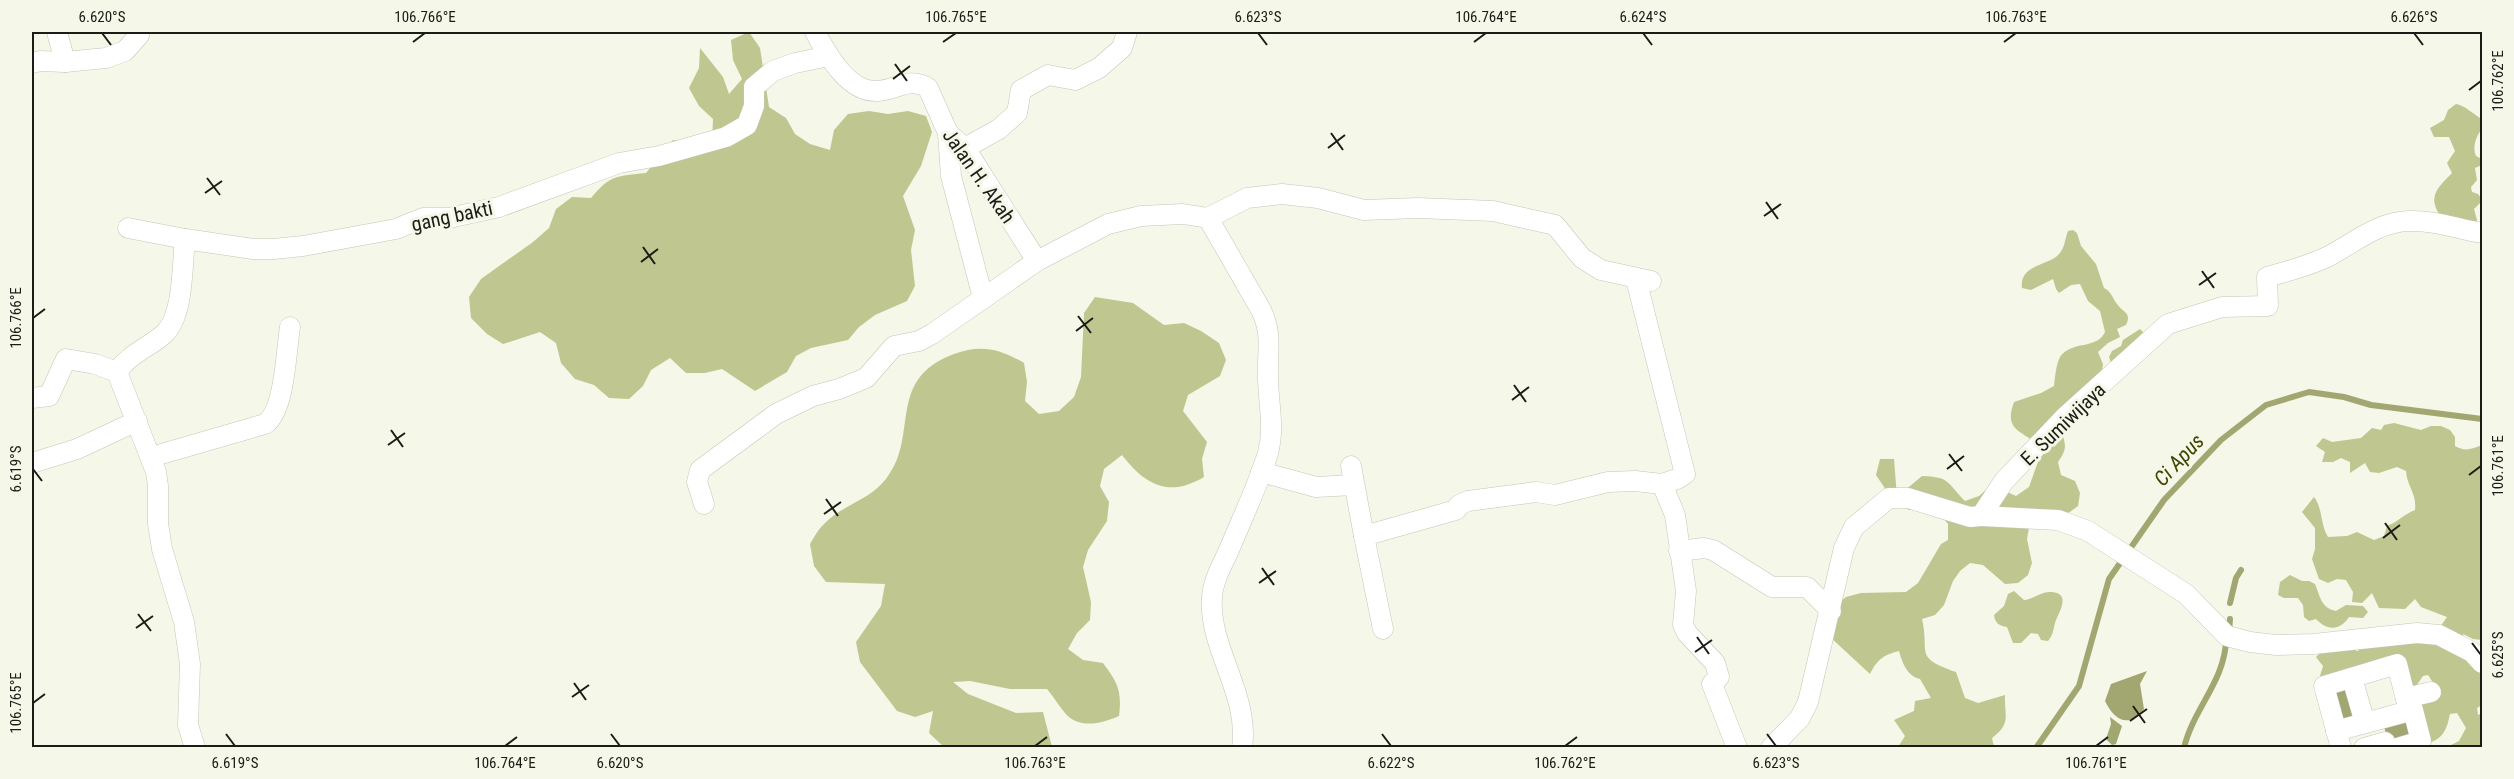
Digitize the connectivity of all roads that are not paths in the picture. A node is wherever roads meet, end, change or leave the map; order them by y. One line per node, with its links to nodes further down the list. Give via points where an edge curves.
1 (57, 32): 6 (street)
2 (138, 32): 6 (street, via 125,51 106,58)
3 (815, 32): 5 (street, Jalan H. Akah)
4 (1127, 32): 9 (street, via 1122,48 1099,68 1075,80 1048,75 1021,90 1017,113 999,129)
5 (829, 56): 8 (street, Jalan H. Akah, via 858,86 877,92 912,82 923,85 931,93); 13 (street, gang bakti, via 773,71 754,87 754,106 747,125 726,137 619,163 498,207 449,218 423,218 396,229 274,249)
6 (65, 62): 7 (street)
7 (32, 63)
8 (948, 133): 9 (street, Jalan H. Akah); 15 (street, via 951,176)
9 (965, 148): 14 (street, Jalan H. Akah)
10 (1208, 218): 14 (street, via 1183,214 1141,216 1108,224); 22 (street, via 1268,325 1272,424); 23 (street, via 1247,198 1282,194 1364,210 1493,211 1555,225 1582,258 1600,270 1644,280 1685,474)
11 (128, 228): 13 (street, gang bakti)
12 (2482, 233): 25 (street, E. Sumiwijaya, via 2432,223 2386,224 2327,257 2267,277 2268,306 2222,307 2168,324 2065,417 2004,481)
13 (185, 239): 17 (street, via 174,320 165,333 125,360)
14 (1037, 261): 15 (street)
15 (983, 298): 24 (street, via 926,337 894,346 866,378 800,402 700,470 697,482)
16 (290, 327): 20 (street, via 272,420)
17 (117, 372): 18 (street, via 66,359 49,396); 19 (street)
18 (32, 398)
19 (137, 421): 20 (street); 21 (street, via 77,449)
20 (151, 457): 37 (street, via 158,486 162,549 184,622 190,664 188,725)
21 (32, 464)
22 (1261, 472): 26 (street, via 1316,487 1353,476); 38 (street, via 1212,595 1216,629 1238,699 1244,732)
23 (1662, 484): 26 (street, via 1608,482 1556,495 1536,492 1468,501 1456,510); 27 (street, via 1675,515)
24 (704, 504)
25 (1981, 516): 28 (street, via 1970,517 1908,498 1883,501 1854,527 1844,548); 30 (street, via 2058,520 2088,531 2186,594 2227,636 2276,645 2417,633 2439,635 2472,652)
26 (1364, 536): 29 (street)
27 (1679, 551): 28 (street, via 1713,550 1772,586 1807,586); 39 (street, via 1686,591 1683,625 1719,672 1712,684)
28 (1831, 611): 40 (street, via 1808,702 1800,718)
29 (1383, 629)
30 (2482, 663)
31 (2352, 678): 33 (street, via 2397,664); 34 (street); 35 (street, via 2324,686)
32 (2431, 692): 33 (street)
33 (2408, 704): 34 (street); 36 (street, via 2421,741)
34 (2372, 721): 35 (street); 36 (street)
35 (2338, 739)
36 (2390, 746): 41 (street)
37 (195, 747)
38 (1242, 747)
39 (1737, 747)
40 (1771, 747)
41 (2364, 747)

